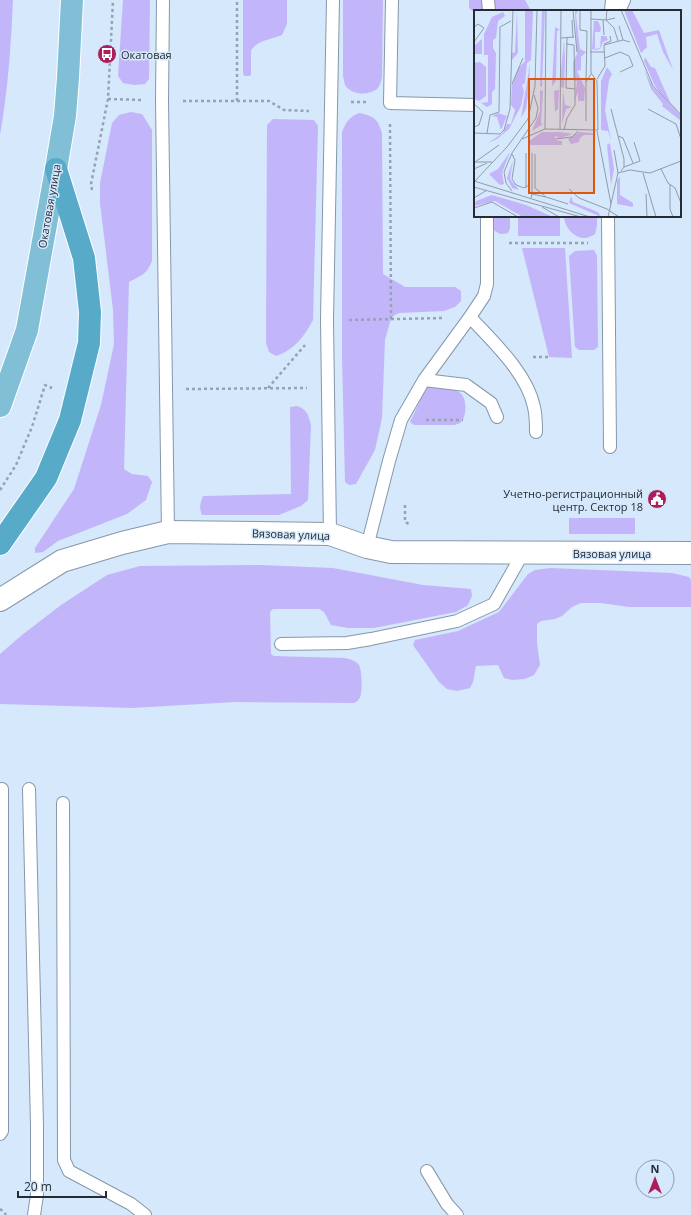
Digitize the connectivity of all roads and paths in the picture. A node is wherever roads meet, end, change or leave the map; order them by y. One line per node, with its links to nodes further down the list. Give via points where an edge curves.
1 (72, 0): 18 (main road, Окатовая улица, via 65,116)
2 (163, 0): 13 (lane)
3 (237, 0): 14 (path)
4 (334, 0): 15 (lane)
5 (392, 0): 16 (lane)
6 (488, 0): 9 (lane)
7 (612, 0): 10 (lane)
8 (624, 0): 11 (lane)
9 (489, 10)
10 (611, 10)
11 (619, 10)
12 (108, 99): 13 (path)
13 (162, 101): 14 (path); 30 (lane)
14 (237, 101): 15 (path, via 269,101 284,110 315,111)
15 (331, 102): 16 (path); 25 (lane)
16 (390, 103): 17 (lane); 24 (path)
17 (474, 105)
18 (56, 169): 31 (main road, Окатовая улица, via 27,330); 40 (highway, via 84,258 90,312 89,343 70,420 46,478)
19 (487, 217): 23 (lane, via 487,284 484,296)
20 (608, 217): 36 (lane)
21 (516, 242): 22 (path)
22 (563, 243)
23 (470, 317): 24 (path); 26 (lane); 35 (lane, via 518,372 530,393)
24 (391, 319): 25 (path)
25 (327, 320): 28 (path); 29 (lane)
26 (424, 380): 32 (lane, via 466,386 491,403); 33 (lane)
27 (45, 386): 37 (path, via 32,427)
28 (268, 388): 29 (path); 30 (path)
29 (328, 388): 39 (lane)
30 (167, 389): 38 (lane)
31 (0, 406)
32 (497, 417)
33 (402, 420): 34 (path); 41 (lane, via 390,455)
34 (463, 420)
35 (536, 432)
36 (610, 447)
37 (0, 490)
38 (168, 532): 39 (street, Вязовая улица); 44 (street, Вязовая улица, via 62,561)
39 (330, 534): 41 (street, Вязовая улица)
40 (0, 544)
41 (367, 547): 42 (street, Вязовая улица, via 391,552)
42 (524, 553): 43 (street, Вязовая улица); 45 (lane, via 494,604 457,621 347,643)
43 (691, 553)
44 (0, 600)
45 (280, 644)
46 (2, 790): 49 (lane)
47 (29, 790): 53 (lane, via 37,1125 37,1195)
48 (63, 803): 54 (lane, via 64,1160 69,1171 131,1204)
49 (0, 1134)
50 (427, 1171): 55 (lane, via 447,1204)
51 (0, 1209): 52 (path)
52 (6, 1215)
53 (34, 1215)
54 (145, 1215)
55 (457, 1215)

